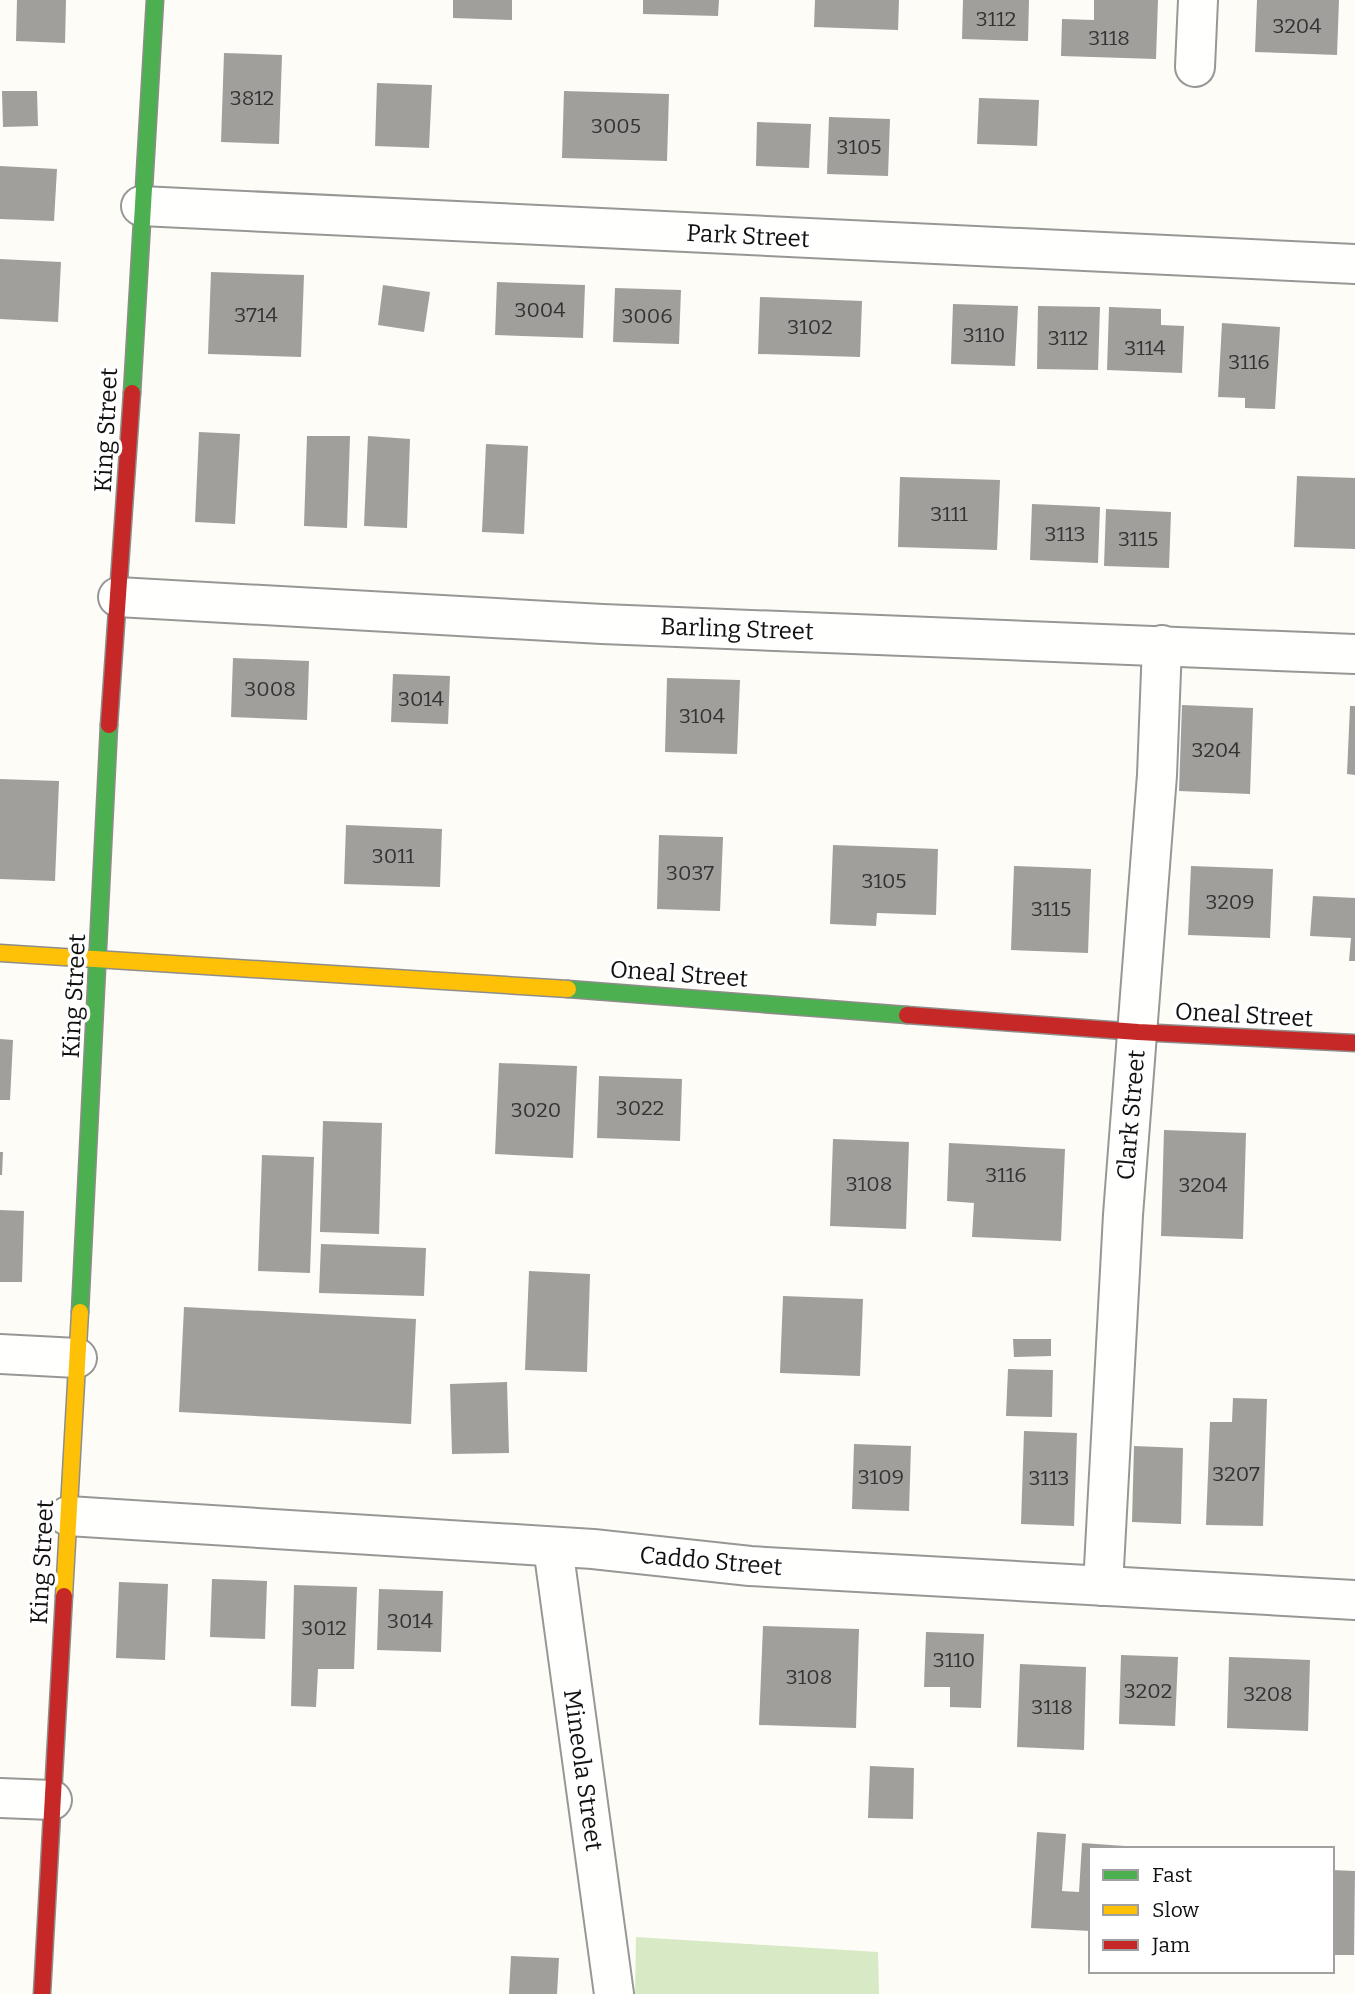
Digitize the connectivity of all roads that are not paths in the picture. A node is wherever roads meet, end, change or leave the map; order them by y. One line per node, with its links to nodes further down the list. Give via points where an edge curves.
1 (155, 0): 4 (street, King Street)
2 (1198, 0): 3 (street)
3 (1195, 67)
4 (141, 206): 5 (street, Park Street); 6 (street, King Street)
5 (1355, 264)
6 (118, 597): 7 (street, Barling Street, via 602,624); 10 (street, King Street, via 103,813)
7 (1162, 645): 8 (street, Barling Street); 11 (street, Clark Street)
8 (1355, 654)
9 (0, 953): 10 (street, Oneal Street)
10 (99, 958): 11 (street, Oneal Street); 14 (street, King Street)
11 (1138, 1032): 12 (street, Oneal Street); 17 (street, Clark Street)
12 (1355, 1043)
13 (0, 1354): 14 (street)
14 (77, 1358): 15 (street, King Street)
15 (68, 1516): 16 (street, Caddo Street); 20 (street, King Street)
16 (553, 1547): 17 (street, Caddo Street, via 653,1553 750,1566); 22 (street, Mineola Street)
17 (1103, 1586): 18 (street, Caddo Street)
18 (1355, 1600)
19 (0, 1798): 20 (street)
20 (52, 1800): 21 (street, King Street)
21 (42, 1994)
22 (614, 1994)

